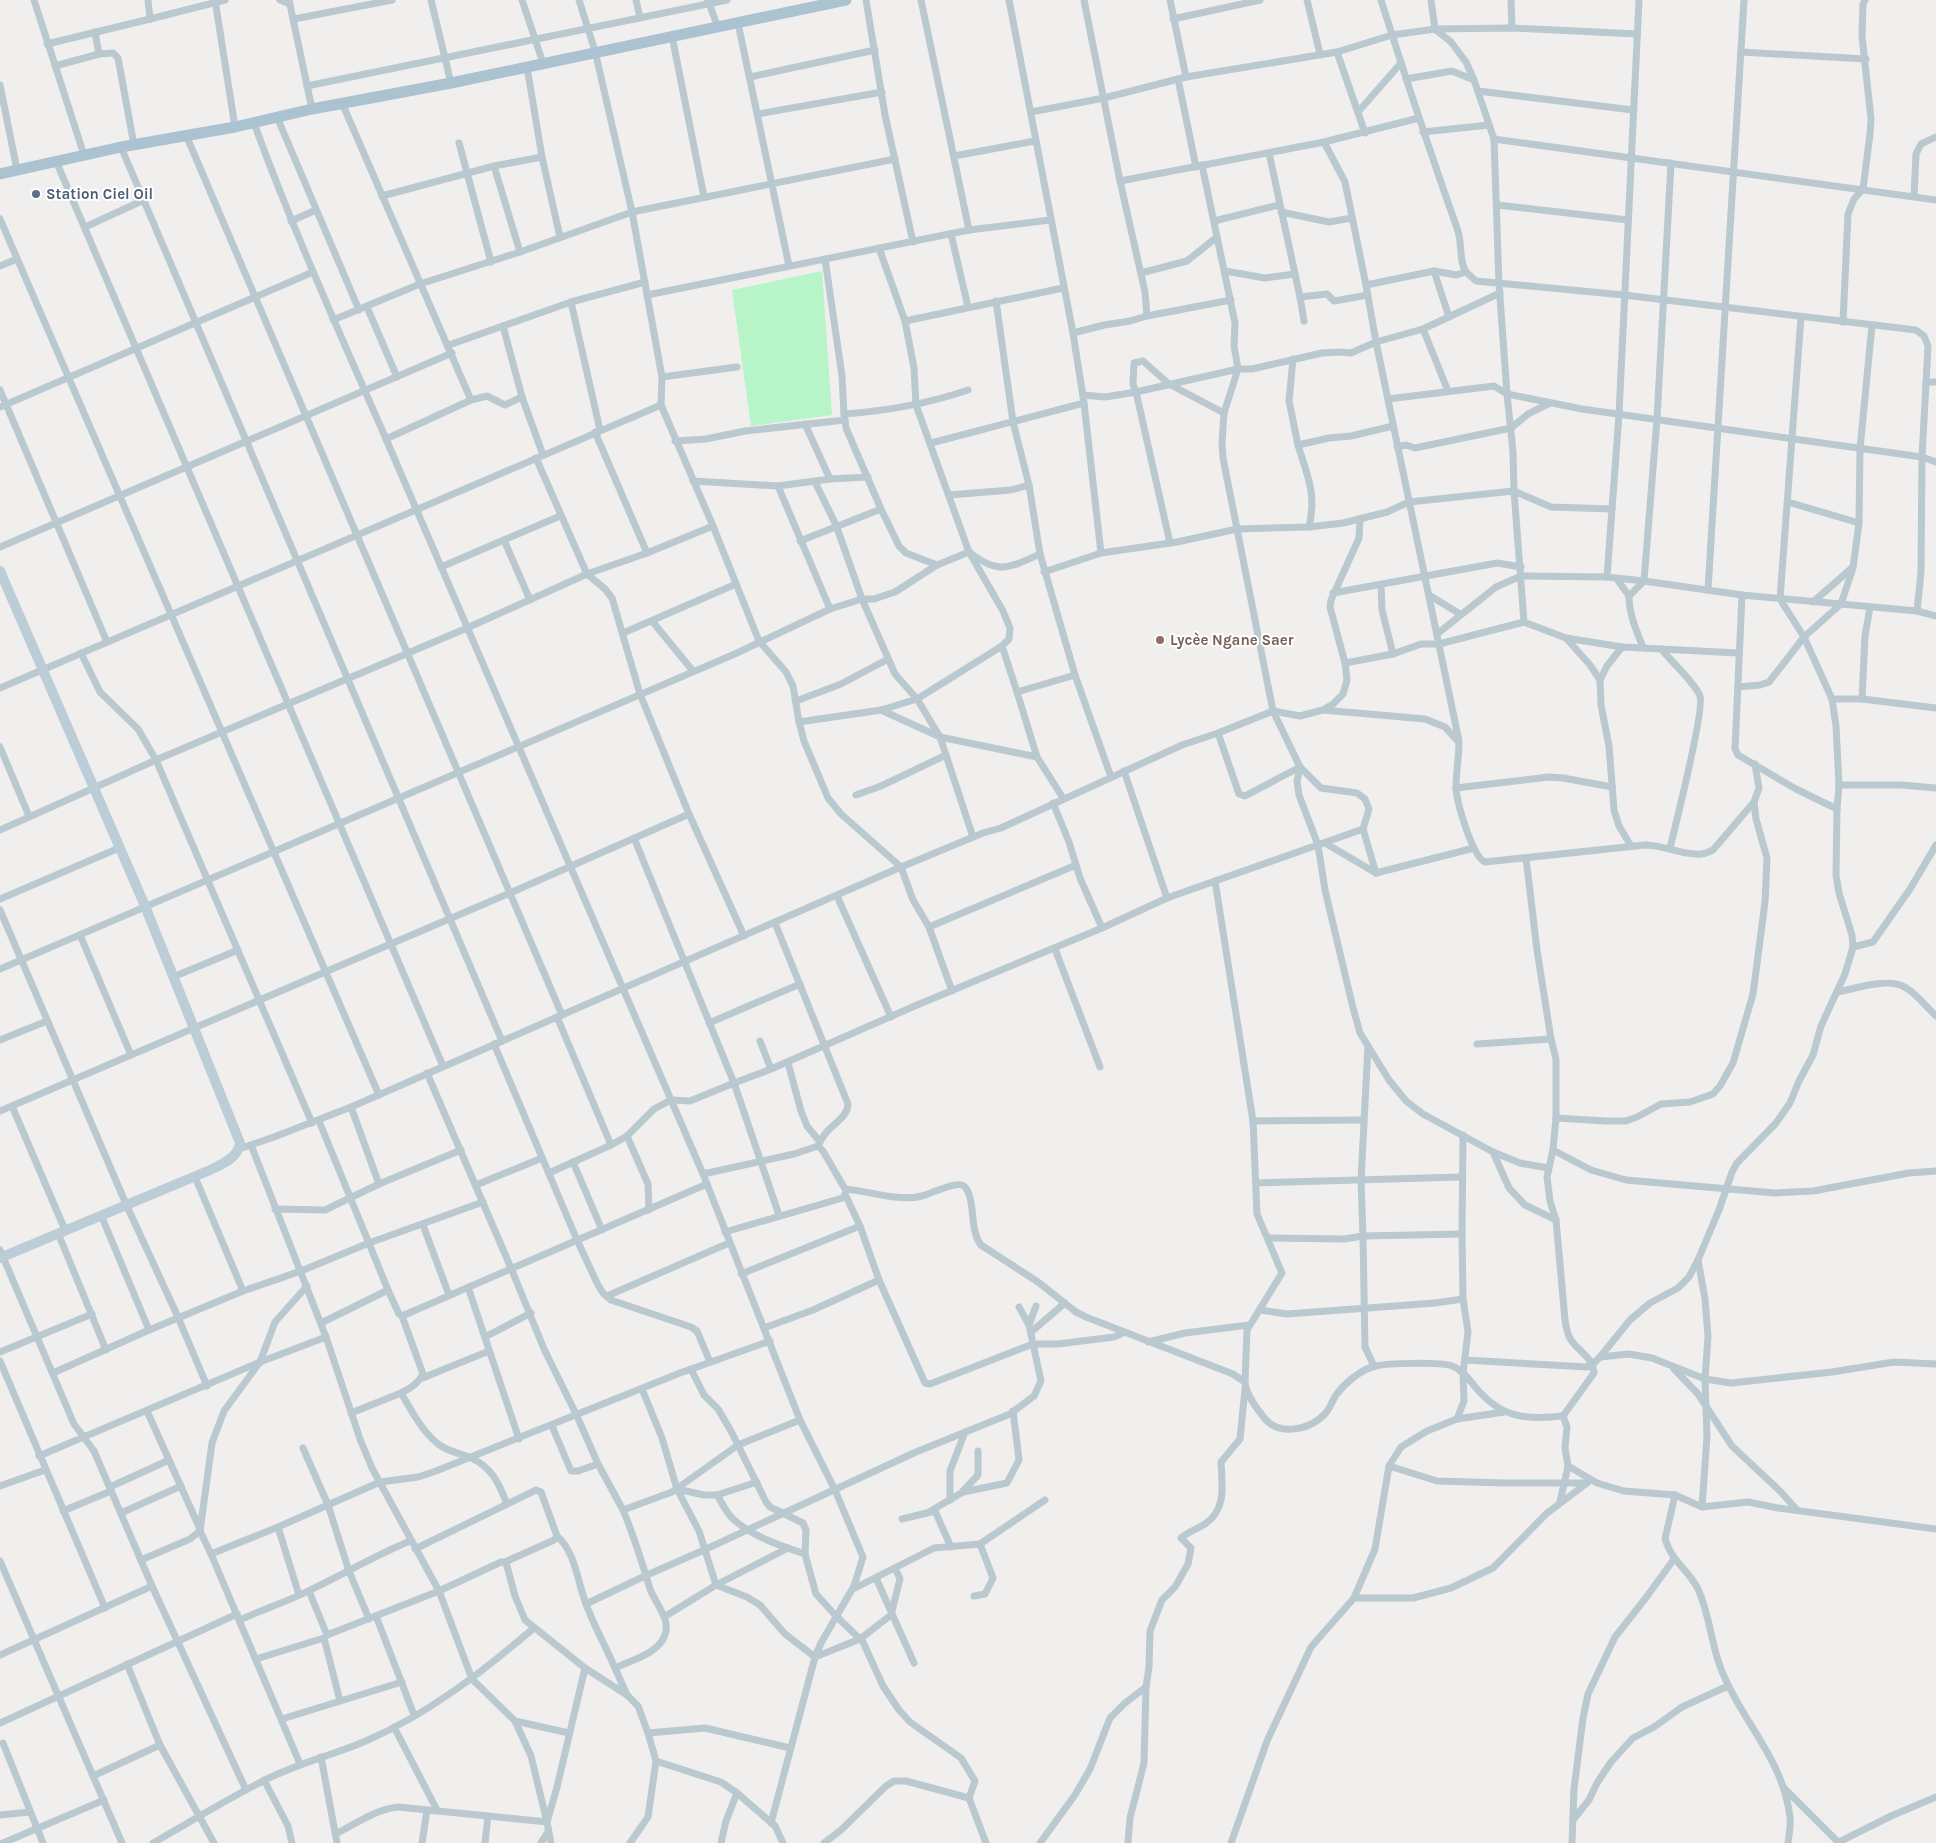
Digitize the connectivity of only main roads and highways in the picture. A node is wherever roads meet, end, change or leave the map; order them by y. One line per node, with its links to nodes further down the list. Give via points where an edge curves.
1 (846, 0): 2 (main road)
2 (833, 1): 3 (main road, via 718,28)
3 (0, 174)

